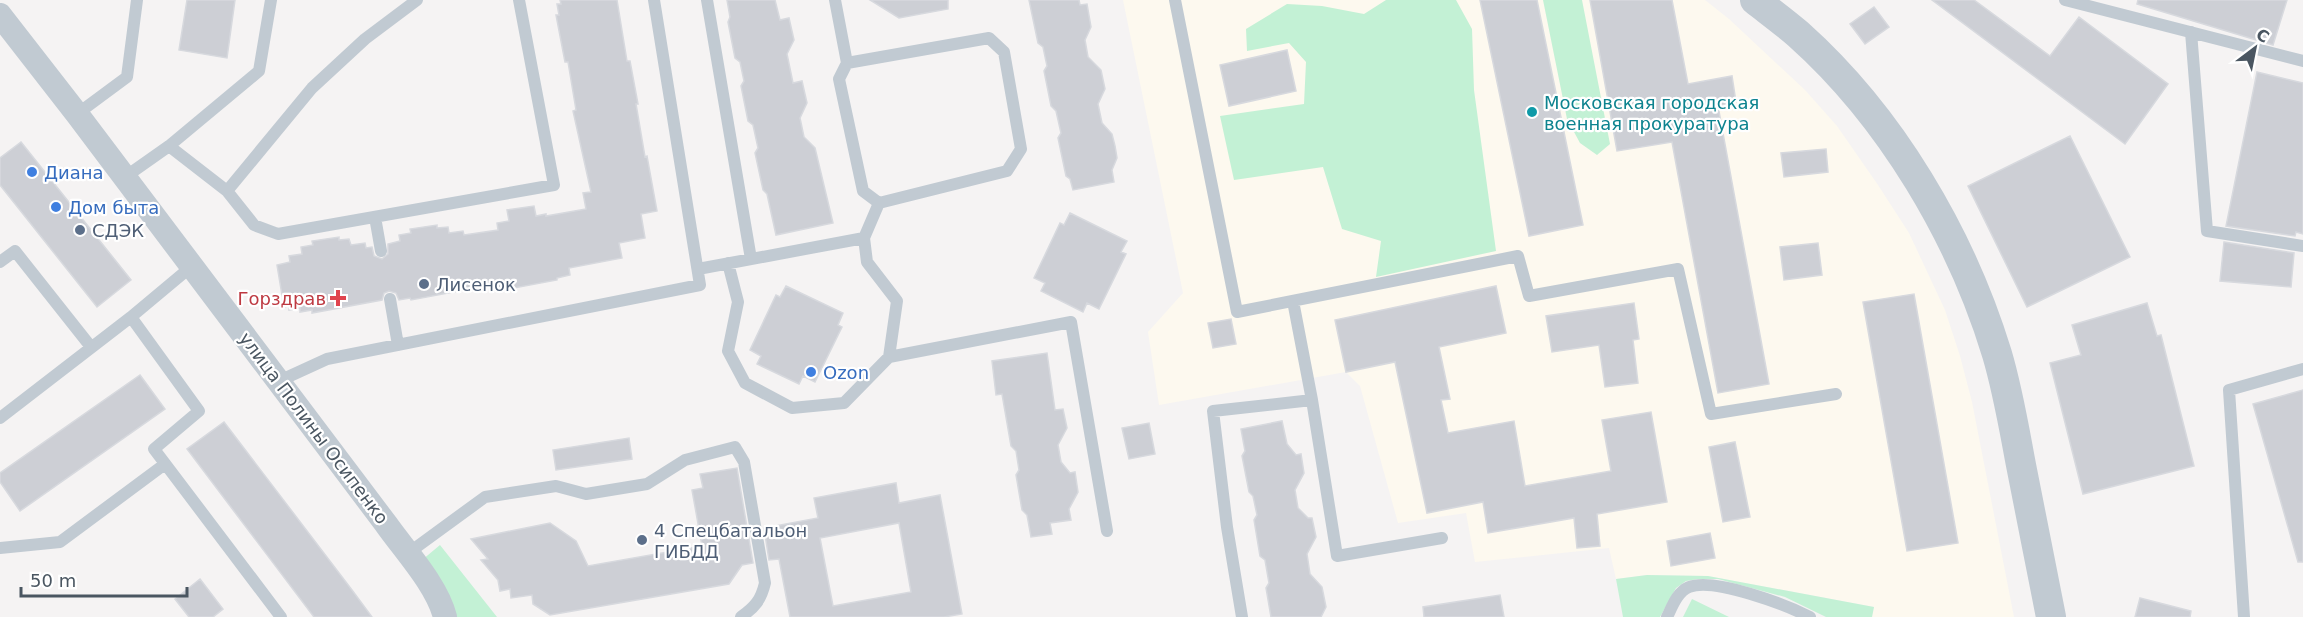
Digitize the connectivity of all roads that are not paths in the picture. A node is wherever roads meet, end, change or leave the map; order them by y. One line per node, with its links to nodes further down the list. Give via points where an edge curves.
1 (137, 0): 15 (lane, via 127,77)
2 (271, 0): 16 (lane, via 259,71)
3 (417, 0): 18 (lane, via 365,39 312,88)
4 (519, 0): 20 (lane, via 554,185)
5 (654, 0): 28 (lane)
6 (707, 0): 24 (lane)
7 (835, 0): 14 (lane)
8 (1175, 0): 30 (lane, via 1237,312)
9 (1755, 0): 51 (street, via 1797,34 1862,101 1939,214 1955,245 1979,300 2009,401)
10 (2065, 0): 12 (lane)
11 (0, 15): 15 (street, улица Полины Осипенко)
12 (2191, 32): 13 (lane); 22 (lane, via 2207,231)
13 (2303, 61)
14 (847, 63): 19 (lane, via 839,79 863,191); 19 (lane, via 989,38 1004,52 1021,149 1006,171)
15 (77, 114): 17 (street, улица Полины Осипенко)
16 (169, 146): 17 (lane); 18 (lane)
17 (125, 177): 27 (street, улица Полины Осипенко)
18 (227, 191): 20 (lane, via 254,225 278,234)
19 (879, 203): 21 (lane)
20 (375, 217): 23 (lane)
21 (864, 238): 24 (lane); 34 (lane, via 867,262 897,301)
22 (2303, 246)
23 (381, 251)
24 (751, 259): 26 (lane)
25 (0, 262): 33 (lane, via 15,250)
26 (728, 263): 28 (lane); 34 (lane, via 738,302 728,351 745,383 792,408 844,403)
27 (192, 266): 31 (lane); 36 (street, улица Полины Осипенко)
28 (698, 269): 32 (lane, via 700,285)
29 (390, 299): 32 (lane)
30 (1293, 301): 37 (lane, via 1518,256 1529,296 1678,269 1711,414); 38 (lane)
31 (131, 317): 33 (lane); 40 (lane, via 199,411 154,449)
32 (398, 345): 36 (lane, via 327,359)
33 (91, 347): 39 (lane)
34 (889, 357): 41 (lane, via 1071,322)
35 (2303, 369): 52 (lane, via 2229,390)
36 (279, 381): 44 (street, улица Полины Осипенко)
37 (1836, 394)
38 (1312, 400): 42 (lane, via 1337,556); 48 (lane, via 1213,411)
39 (0, 418)
40 (165, 464): 43 (lane, via 60,542); 45 (lane)
41 (1107, 531)
42 (1442, 538)
43 (0, 548)
44 (407, 554): 46 (street, улица Полины Осипенко, via 438,599); 47 (lane, via 485,497 556,486 586,494 647,484 685,460 735,447 744,462 765,583 755,607)
45 (281, 617)
46 (445, 617)
47 (741, 617)
48 (1242, 617)
49 (1667, 617): 50 (lane, via 1689,587 1717,586 1783,604)
50 (1810, 617)
51 (2051, 617)
52 (2244, 617)

